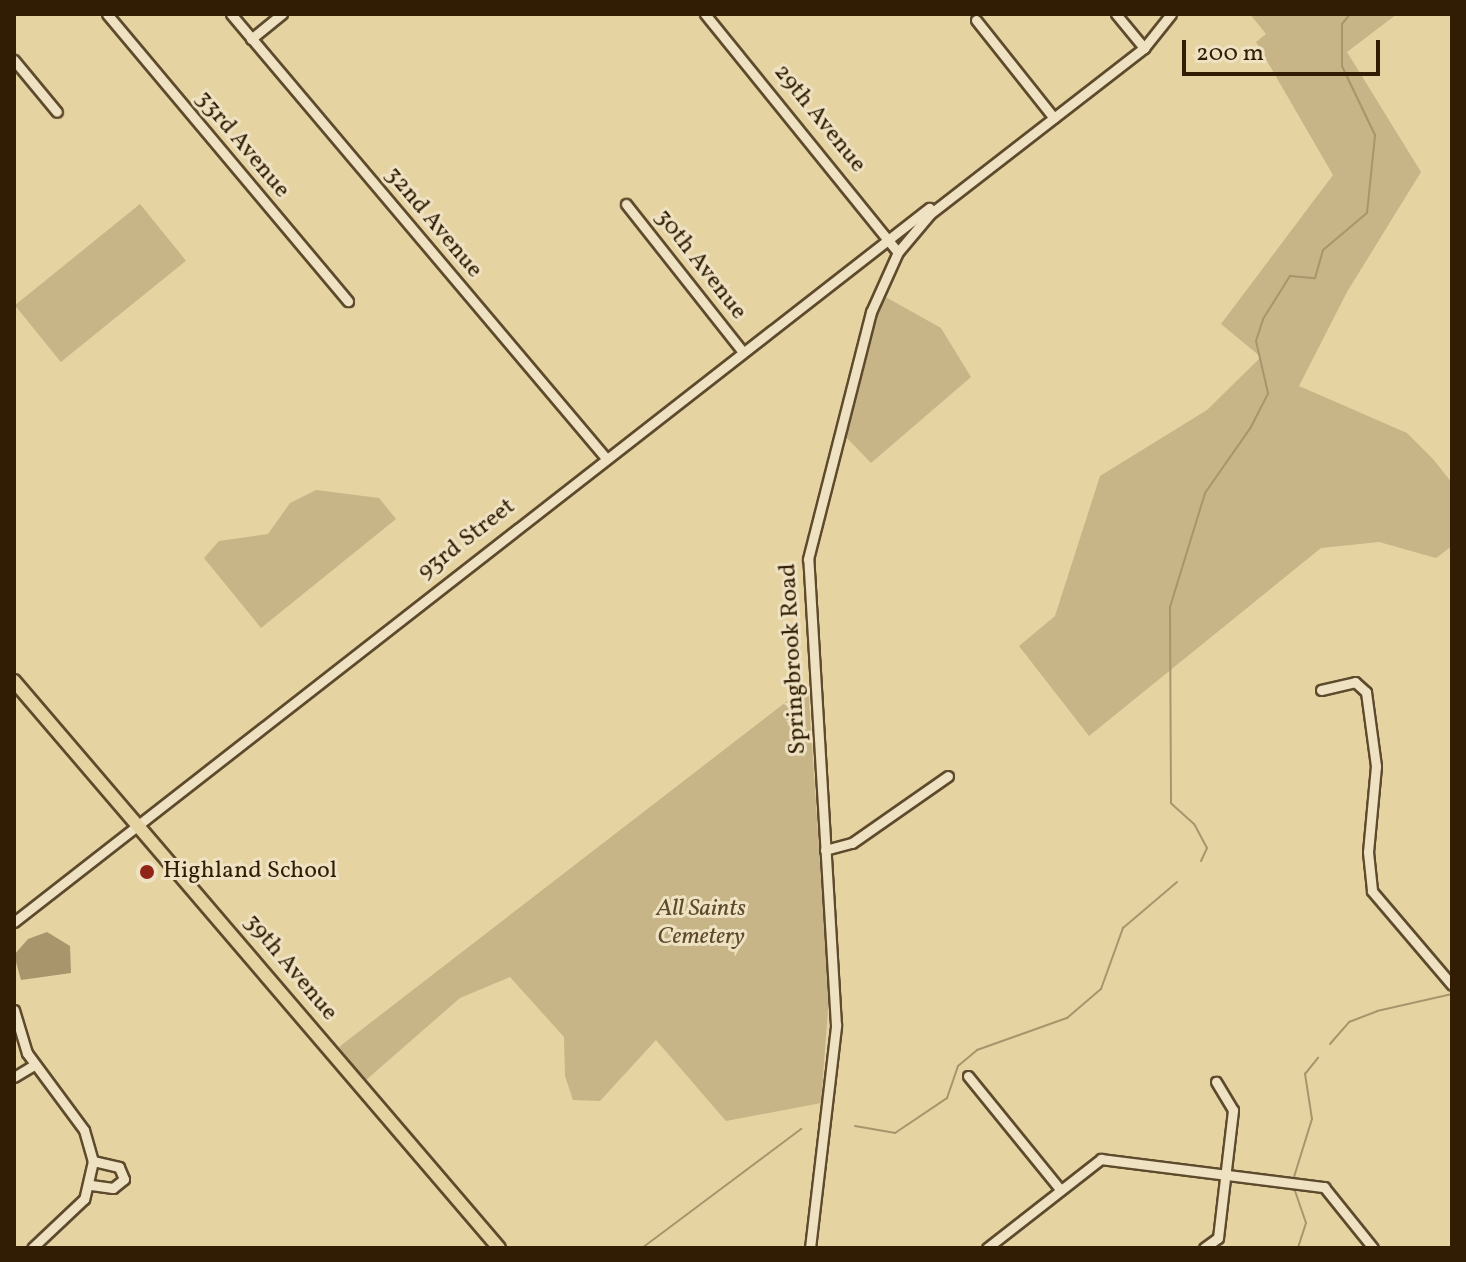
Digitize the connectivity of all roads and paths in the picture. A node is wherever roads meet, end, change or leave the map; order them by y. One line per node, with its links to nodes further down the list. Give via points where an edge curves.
1 (107, 14): 17 (street, 33rd Avenue)
2 (231, 14): 8 (street, 32nd Avenue)
3 (282, 14): 8 (street)
4 (705, 14): 15 (street, 29th Avenue)
5 (1116, 14): 9 (street)
6 (1171, 14): 9 (street, Springbrook Road)
7 (976, 20): 12 (street)
8 (251, 39): 19 (street, 32nd Avenue)
9 (1144, 48): 12 (street, Springbrook Road)
10 (14, 60): 11 (street)
11 (57, 112)
12 (1054, 118): 13 (street, Springbrook Road)
13 (949, 196): 15 (street, 93rd Street); 16 (street, Springbrook Road)
14 (626, 204): 18 (street, 30th Avenue)
15 (889, 238): 16 (street, 29th Avenue); 18 (street, 93rd Street)
16 (898, 252): 24 (street, Springbrook Road, via 871,312 808,559)
17 (348, 301)
18 (742, 351): 19 (street, 93rd Street)
19 (605, 457): 23 (street, 93rd Street)
20 (14, 681): 23 (main road, 39th Avenue)
21 (1321, 690): 26 (street, via 1355,682 1366,692 1376,766 1368,852 1372,891)
22 (948, 776): 24 (street, via 852,843)
23 (136, 822): 25 (street, 93rd Street); 38 (main road, 39th Avenue)
24 (825, 850): 39 (street, Springbrook Road, via 836,1025)
25 (14, 922)
26 (1452, 985)
27 (14, 1010): 28 (street)
28 (18, 1046): 29 (street)
29 (34, 1065): 31 (street); 33 (street, via 84,1130)
30 (968, 1076): 36 (street)
31 (14, 1077)
32 (1216, 1082): 34 (street, via 1233,1110)
33 (93, 1161): 35 (street); 35 (street, via 119,1167 124,1179 113,1188)
34 (1225, 1174): 36 (street, via 1101,1159); 41 (street, via 1218,1238); 42 (street, via 1324,1187)
35 (91, 1185): 37 (street, via 84,1199)
36 (1059, 1188): 40 (street)
37 (32, 1248)
38 (499, 1248)
39 (810, 1248)
40 (987, 1248)
41 (1204, 1248)
42 (1373, 1248)

